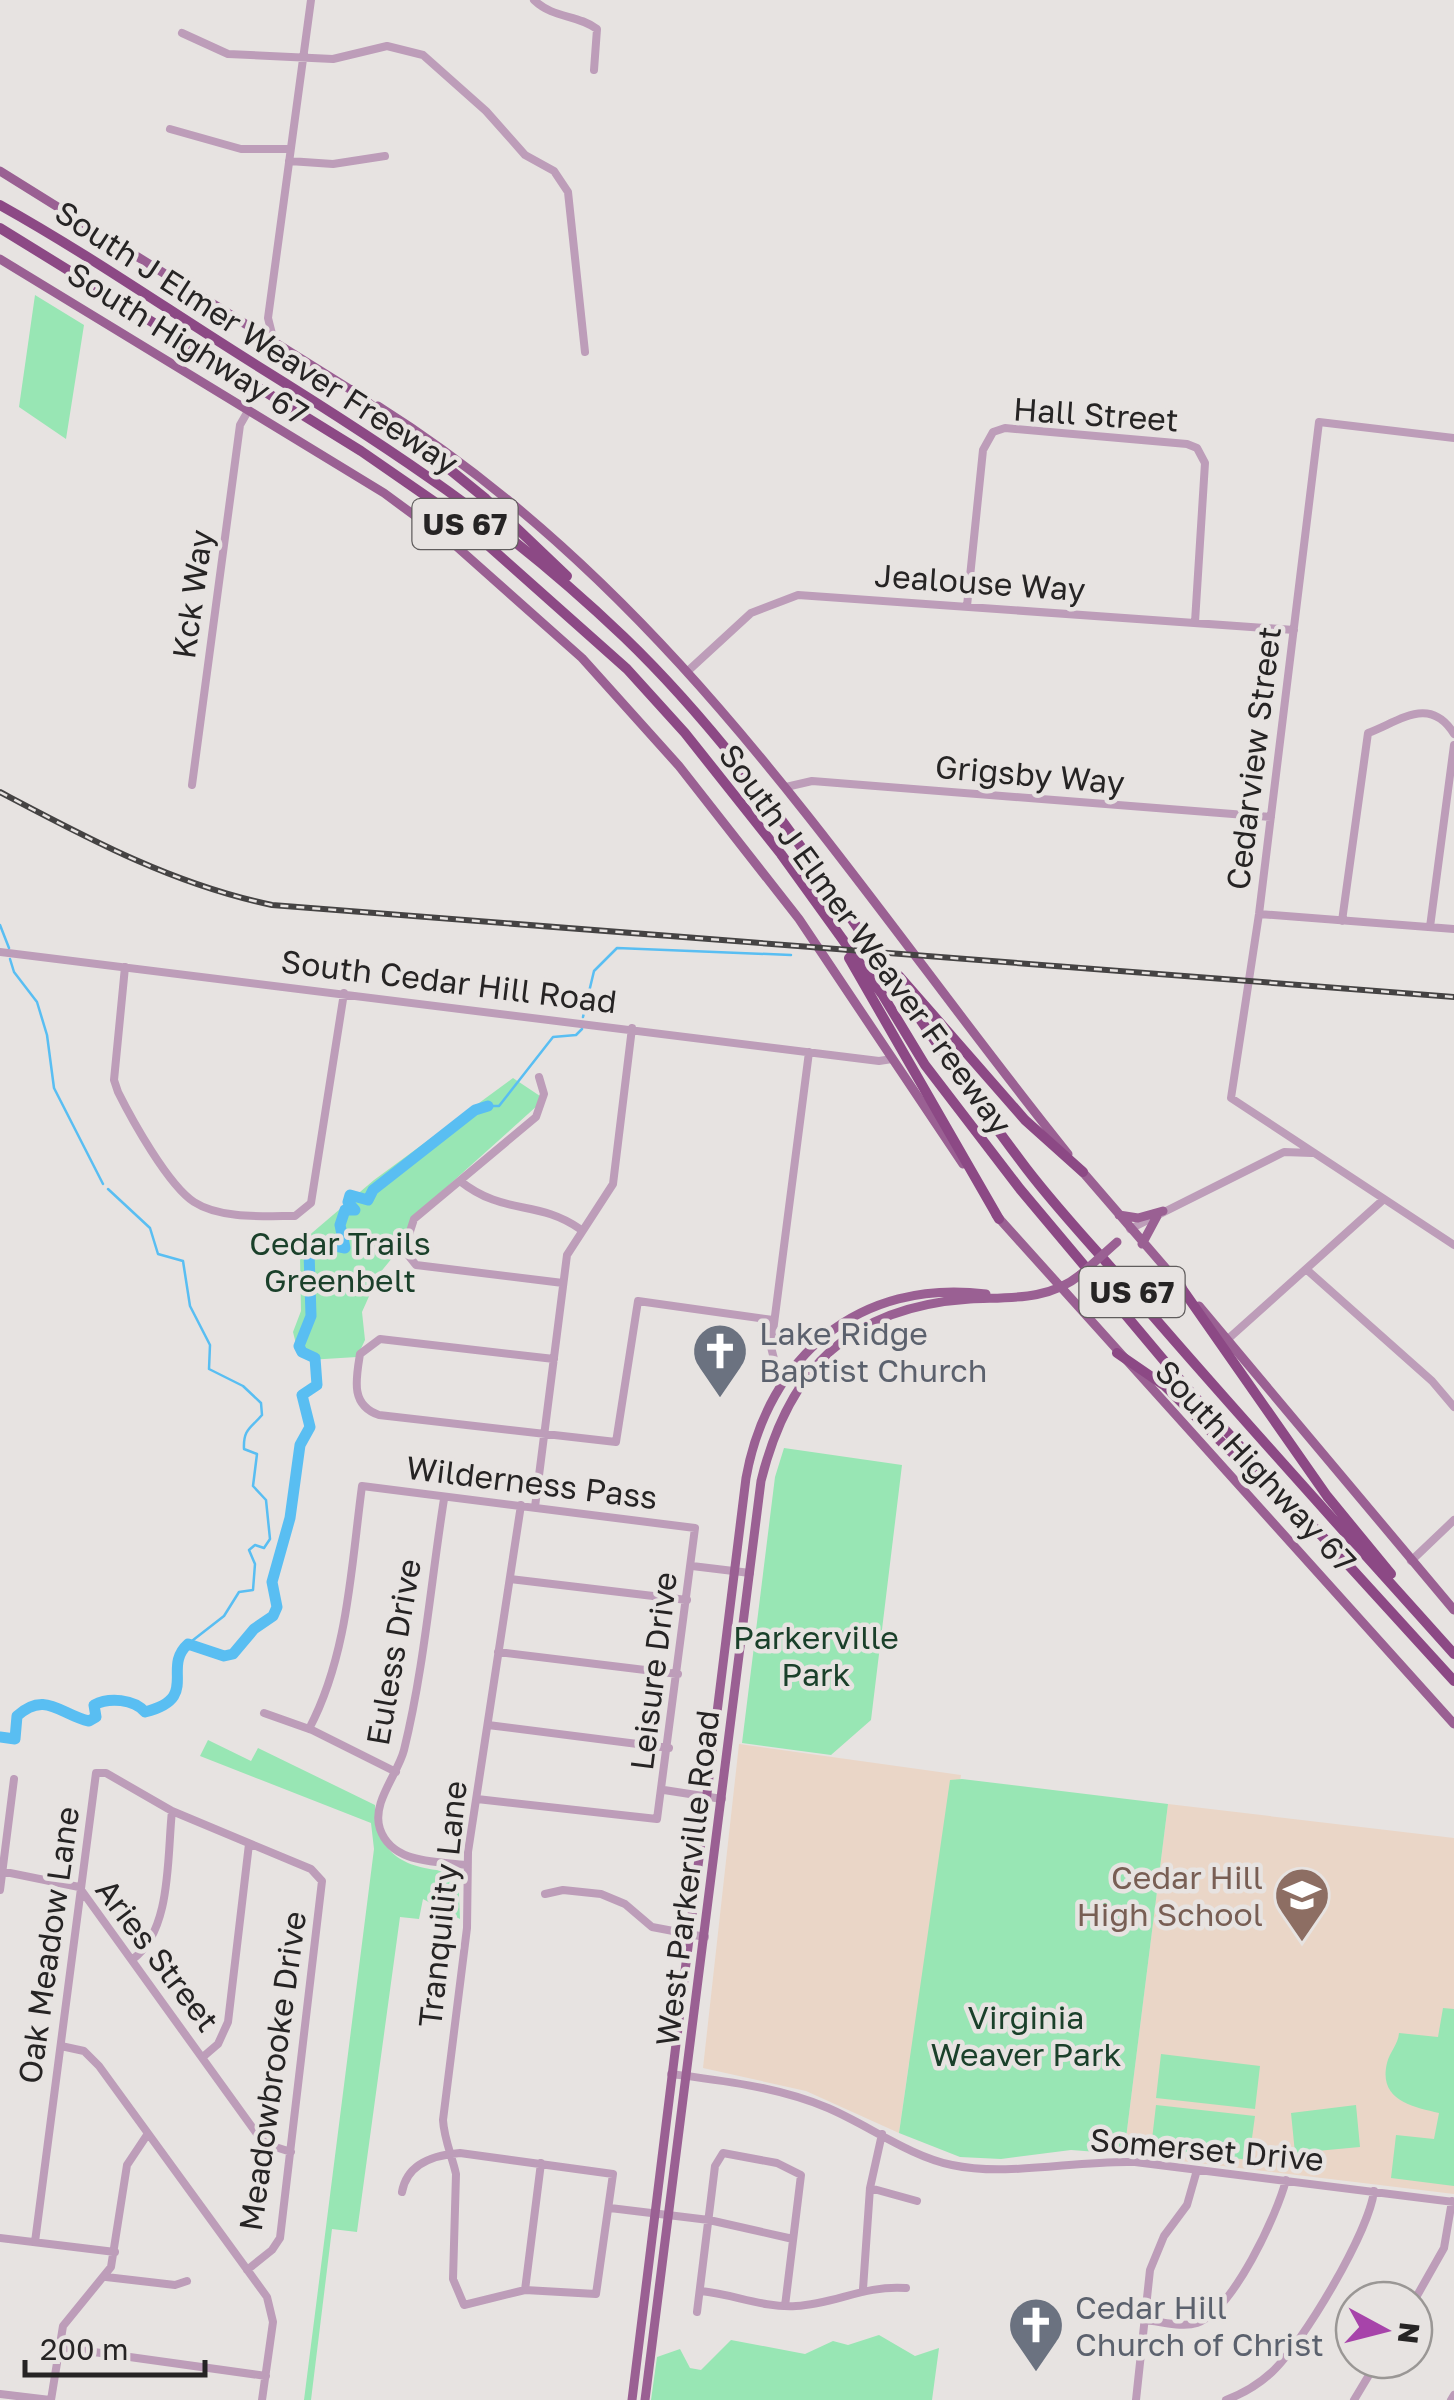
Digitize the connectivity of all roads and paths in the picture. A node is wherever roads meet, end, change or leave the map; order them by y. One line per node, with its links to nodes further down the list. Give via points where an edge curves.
1 (311, 0): 4 (street)
2 (534, 0): 5 (street, via 548,13 597,28)
3 (182, 33): 4 (street, via 228,54)
4 (302, 57): 7 (street); 17 (street, via 333,59 387,46 424,55 525,155 562,179)
5 (594, 70)
6 (170, 129): 7 (street, via 218,145)
7 (290, 150): 9 (street)
8 (385, 156): 9 (street, via 333,164)
9 (289, 160): 14 (street)
10 (0, 171): 15 (main road, South Highway 67)
11 (0, 205): 21 (highway, South J Elmer Weaver Freeway / US 67, via 368,432)
12 (0, 228): 35 (highway, South J Elmer Weaver Freeway / US 67, via 361,451 511,562 658,700)
13 (0, 259): 19 (main road, South Highway 67)
14 (268, 318): 15 (street); 16 (street)
15 (254, 330): 16 (main road, South Highway 67)
16 (274, 343): 18 (main road, South Highway 67)
17 (585, 352)
18 (352, 390): 21 (highway, via 501,512); 25 (main road, South Highway 67, via 429,438 556,538)
19 (248, 411): 28 (street, Kck Way, via 240,425); 42 (main road, South Highway 67, via 430,526 582,658 679,766 799,919)
20 (1454, 438): 24 (street, Cedarview Street, via 1319,422)
21 (570, 586): 37 (highway, South J Elmer Weaver Freeway / US 67, via 711,730)
22 (967, 606): 23 (street, Jealouse Way); 23 (street, Hall Street, via 982,450 993,432 1005,428 1197,448 1205,463); 25 (street, Jealouse Way, via 812,594 785,598 751,613)
23 (1195, 622): 24 (street, Jealouse Way)
24 (1294, 630): 30 (street, Cedarview Street)
25 (689, 670): 29 (main road, South Highway 67)
26 (1454, 734): 32 (street, via 1437,715 1417,712 1368,733)
27 (1454, 745): 33 (street)
28 (192, 785)
29 (786, 787): 30 (street, Grigsby Way, via 812,781); 47 (main road, South Highway 67)
30 (1271, 817): 31 (street, Cedarview Street)
31 (1259, 914): 32 (street); 44 (street, Cedarview Street, via 1230,1098)
32 (1342, 920): 33 (street)
33 (1430, 926): 34 (street)
34 (1454, 929)
35 (836, 930): 52 (highway); 77 (highway, South J Elmer Weaver Freeway / US 67, via 985,1146 1188,1388)
36 (0, 952): 38 (street, South Cedar Hill Road)
37 (886, 966): 47 (highway, via 1024,1120); 83 (highway, South J Elmer Weaver Freeway / US 67, via 1024,1166)
38 (124, 967): 39 (street, South Cedar Hill Road); 39 (street, via 114,1080 122,1101 191,1201 227,1212 295,1216 311,1203)
39 (344, 992): 40 (street, South Cedar Hill Road)
40 (632, 1028): 41 (street, South Cedar Hill Road); 54 (street, via 613,1184)
41 (809, 1052): 42 (street, South Cedar Hill Road); 62 (street)
42 (892, 1059): 52 (main road, South Highway 67)
43 (539, 1077): 48 (street, via 544,1094 536,1117)
44 (1286, 1132): 45 (street); 46 (street)
45 (1284, 1152): 46 (street); 50 (street)
46 (1321, 1155): 49 (street)
47 (1083, 1172): 51 (main road, South Highway 67)
48 (460, 1180): 54 (street, via 494,1204 553,1213); 58 (street, via 414,1220 406,1236 408,1260)
49 (1384, 1199): 56 (street); 57 (street)
50 (1164, 1211): 51 (main road); 53 (street); 55 (main road)
51 (1119, 1216): 53 (main road, South Highway 67)
52 (999, 1219): 60 (main road, South Highway 67)
53 (1130, 1228): 55 (main road, South Highway 67); 60 (main road, bridge)
54 (580, 1229): 58 (street)
55 (1142, 1244): 59 (main road, South Highway 67)
56 (1454, 1245)
57 (1306, 1269): 63 (street); 68 (street)
58 (563, 1283): 65 (street)
59 (1178, 1283): 63 (main road, South Highway 67); 83 (highway)
60 (1058, 1288): 61 (main road); 64 (main road, South Highway 67)
61 (1003, 1297): 66 (main road, West Parkerville Road, via 933,1292 881,1304 824,1335); 67 (main road, West Parkerville Road, via 945,1301 890,1315 844,1341)
62 (774, 1320): 66 (street, via 772,1358); 69 (street, via 638,1301 616,1442)
63 (1228, 1339): 78 (main road, South Highway 67)
64 (1117, 1353): 77 (highway, via 1166,1386); 92 (main road, South Highway 67)
65 (554, 1359): 69 (street); 69 (street, via 388,1339 360,1354 356,1383 368,1412)
66 (786, 1376): 67 (street); 70 (main road, West Parkerville Road, via 762,1419)
67 (799, 1385): 71 (main road, West Parkerville Road, via 778,1422)
68 (1454, 1407)
69 (544, 1435): 74 (street)
70 (746, 1478): 71 (main road); 80 (main road, West Parkerville Road)
71 (761, 1481): 81 (main road, West Parkerville Road)
72 (444, 1499): 73 (street, Wilderness Pass); 94 (street, Wilderness Pass, via 362,1486 341,1638 326,1697); 98 (street, Euless Drive)
73 (521, 1505): 74 (street, Wilderness Pass); 82 (street, Tranquility Lane)
74 (535, 1506): 76 (street, Wilderness Pass)
75 (1454, 1520): 78 (street)
76 (694, 1528): 79 (street, Leisure Drive)
77 (1337, 1550): 89 (highway, South J Elmer Weaver Freeway / US 67)
78 (1411, 1560): 85 (main road, South Highway 67)
79 (692, 1566): 80 (street); 84 (street, Leisure Drive)
80 (735, 1572): 81 (street); 90 (main road, West Parkerville Road)
81 (750, 1573): 96 (main road, West Parkerville Road)
82 (510, 1579): 84 (street); 86 (street, Tranquility Lane)
83 (1404, 1597): 87 (highway, South J Elmer Weaver Freeway / US 67)
84 (687, 1600): 88 (street, Leisure Drive)
85 (1454, 1610)
86 (498, 1652): 88 (street); 93 (street, Tranquility Lane)
87 (1454, 1654)
88 (678, 1674): 95 (street, Leisure Drive)
89 (1452, 1681)
90 (717, 1710): 96 (main road, via 717,1753); 101 (main road, West Parkerville Road)
91 (264, 1714): 94 (street)
92 (1454, 1724)
93 (488, 1726): 95 (street); 102 (street, Tranquility Lane)
94 (308, 1729): 98 (street)
95 (668, 1748): 100 (street, Leisure Drive)
96 (726, 1764): 103 (main road, West Parkerville Road)
97 (96, 1772): 104 (street, Meadowbrooke Drive, via 116,1776); 109 (street, Oak Meadow Lane)
98 (396, 1772): 107 (street, Euless Drive, via 378,1814 386,1841 403,1855)
99 (14, 1779): 108 (street)
100 (664, 1790): 101 (street); 102 (street, Leisure Drive, via 657,1819)
101 (706, 1797): 103 (street); 105 (main road, West Parkerville Road)
102 (476, 1799): 107 (street, Tranquility Lane)
103 (722, 1799): 112 (main road, West Parkerville Road)
104 (172, 1811): 106 (street, Meadowbrooke Drive); 115 (street, via 158,1924 148,1948)
105 (700, 1840): 112 (main road, via 700,1886); 113 (main road, West Parkerville Road)
106 (249, 1844): 117 (street, via 228,2022); 122 (street, Meadowbrooke Drive, via 311,1868 322,1880)
107 (466, 1865): 123 (street, Tranquility Lane, via 467,1928 442,2120)
108 (1, 1872): 109 (street, Aries Street); 110 (street)
109 (80, 1887): 115 (street, Aries Street); 116 (street, Oak Meadow Lane)
110 (0, 1890)
111 (546, 1894): 113 (street, via 602,1894 652,1927)
112 (710, 1899): 114 (main road, West Parkerville Road)
113 (688, 1936): 114 (street); 118 (main road, West Parkerville Road)
114 (705, 1937): 119 (main road, West Parkerville Road)
115 (133, 1958): 117 (street, Aries Street)
116 (61, 2046): 121 (street, via 89,2055); 138 (street, Oak Meadow Lane)
117 (204, 2056): 122 (street, Aries Street, via 266,2144)
118 (672, 2074): 119 (street, Somerset Drive); 133 (main road, West Parkerville Road)
119 (688, 2076): 120 (street, Somerset Drive, via 800,2098); 134 (main road, West Parkerville Road)
120 (882, 2134): 125 (street, Somerset Drive, via 937,2161 969,2168 1086,2160); 127 (street)
121 (147, 2135): 139 (street, via 127,2165); 140 (street)
122 (291, 2152): 140 (street, Meadowbrooke Drive, via 280,2238)
123 (450, 2153): 124 (street); 129 (street, via 412,2170); 146 (street, Tranquility Lane, via 458,2217 453,2280 464,2305)
124 (541, 2162): 132 (street, via 613,2174); 146 (street)
125 (1197, 2170): 126 (street, Somerset Drive); 150 (street, via 1187,2205 1155,2251)
126 (1286, 2180): 128 (street, Somerset Drive); 150 (street, via 1273,2219 1220,2307 1190,2324)
127 (870, 2188): 130 (street); 145 (street)
128 (1374, 2191): 131 (street, Somerset Drive); 154 (street, via 1367,2224 1291,2351)
129 (402, 2192)
130 (916, 2201)
131 (1453, 2202): 142 (street, via 1444,2248)
132 (610, 2208): 133 (street); 146 (street, via 596,2294)
133 (654, 2213): 134 (street); 157 (main road, West Parkerville Road)
134 (669, 2215): 135 (street); 158 (main road, West Parkerville Road)
135 (708, 2220): 137 (street); 137 (street, via 718,2155 757,2158 801,2175); 147 (street)
136 (0, 2238): 138 (street)
137 (794, 2239): 148 (street)
138 (35, 2242): 139 (street)
139 (115, 2252): 141 (street)
140 (247, 2270): 152 (street, via 271,2311)
141 (106, 2277): 143 (street); 151 (street, via 70,2315)
142 (1426, 2280)
143 (187, 2281)
144 (906, 2288): 145 (street)
145 (862, 2289): 148 (street)
146 (525, 2290)
147 (701, 2291): 148 (street); 149 (street)
148 (785, 2306)
149 (697, 2312)
150 (1144, 2320): 159 (street)
151 (58, 2347): 152 (street); 155 (street)
152 (266, 2376): 156 (street)
153 (0, 2394): 155 (street)
154 (1238, 2398): 160 (street)
155 (50, 2400)
156 (262, 2400)
157 (632, 2400)
158 (645, 2400)
159 (1136, 2400)
160 (1226, 2400)

